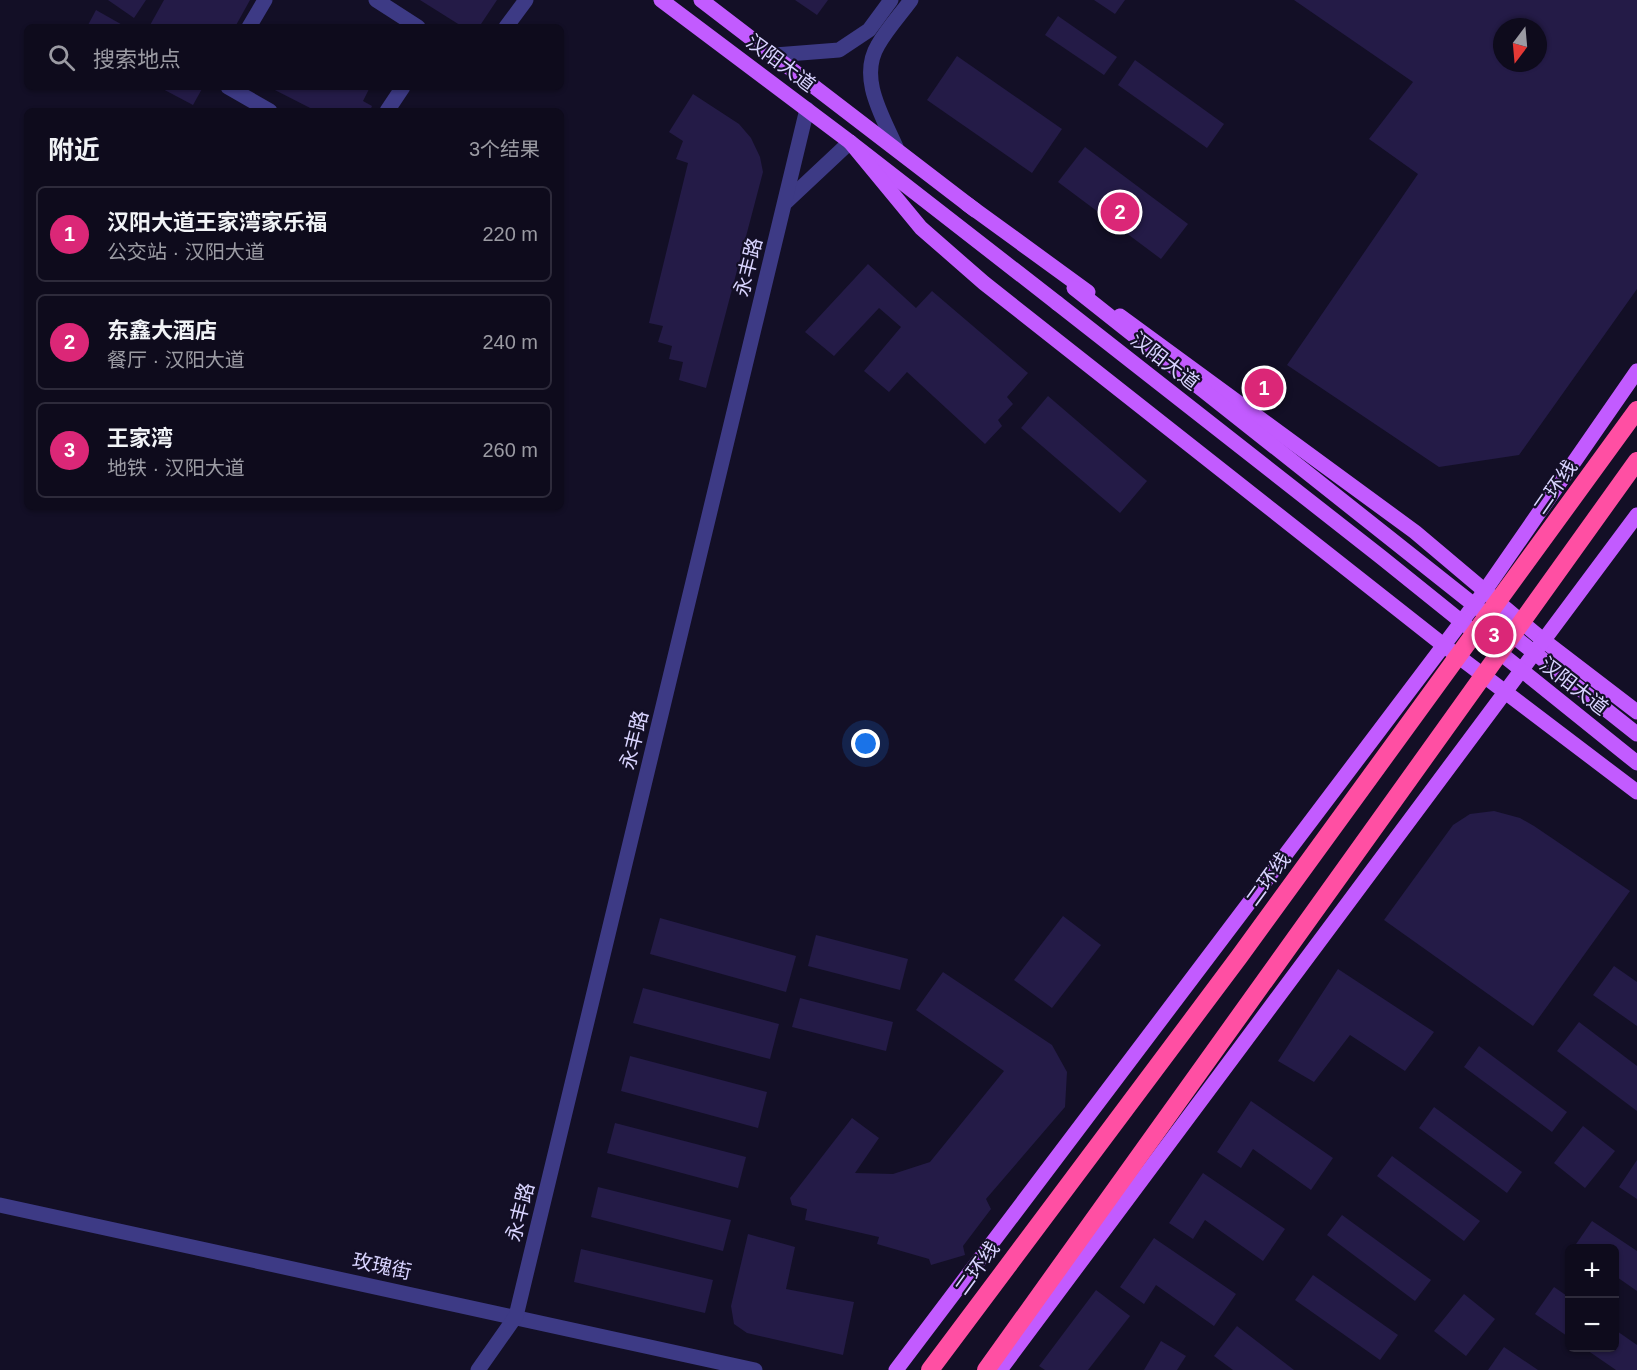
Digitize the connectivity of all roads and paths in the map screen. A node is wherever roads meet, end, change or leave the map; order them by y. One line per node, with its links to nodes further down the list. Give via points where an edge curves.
1 (265, 0): 8 (street)
2 (376, 0): 9 (street)
3 (526, 0): 10 (street)
4 (661, 0): 16 (main road, 汉阳大道)
5 (701, 0): 11 (main road, 汉阳大道)
6 (891, 0): 11 (street, via 869,30 839,50)
7 (911, 0): 18 (street, via 877,46 870,65 874,96)
8 (251, 24)
9 (413, 24)
10 (508, 24)
11 (775, 56): 18 (main road, 汉阳大道)
12 (233, 90): 14 (street)
13 (401, 90): 15 (street)
14 (265, 108)
15 (389, 108)
16 (807, 109): 17 (main road, 汉阳大道); 19 (street, 永丰路)
17 (850, 142): 19 (street); 27 (main road, via 921,228 984,283); 31 (main road, 汉阳大道, bridge, via 1381,557)
18 (896, 147): 20 (main road, 汉阳大道)
19 (786, 202): 34 (street, 永丰路)
20 (967, 204): 25 (main road, 汉阳大道, via 1415,532); 30 (main road, 汉阳大道, bridge)
21 (1637, 371): 25 (main road)
22 (1637, 410): 38 (highway, 二环线, bridge, via 1239,957)
23 (1637, 461): 39 (highway, bridge)
24 (1637, 515): 26 (main road)
25 (1484, 592): 26 (main road, 汉阳大道); 27 (main road)
26 (1543, 640): 28 (main road); 29 (main road, 汉阳大道)
27 (1442, 644): 28 (main road); 37 (main road)
28 (1505, 691): 32 (main road); 40 (main road)
29 (1637, 712)
30 (1637, 734)
31 (1637, 763)
32 (1637, 792)
33 (0, 1205): 34 (street, 玫瑰街)
34 (516, 1316): 35 (street, 永丰路); 36 (street, 玫瑰街)
35 (478, 1370)
36 (755, 1370)
37 (896, 1370)
38 (930, 1370)
39 (986, 1370)
40 (1000, 1370)

